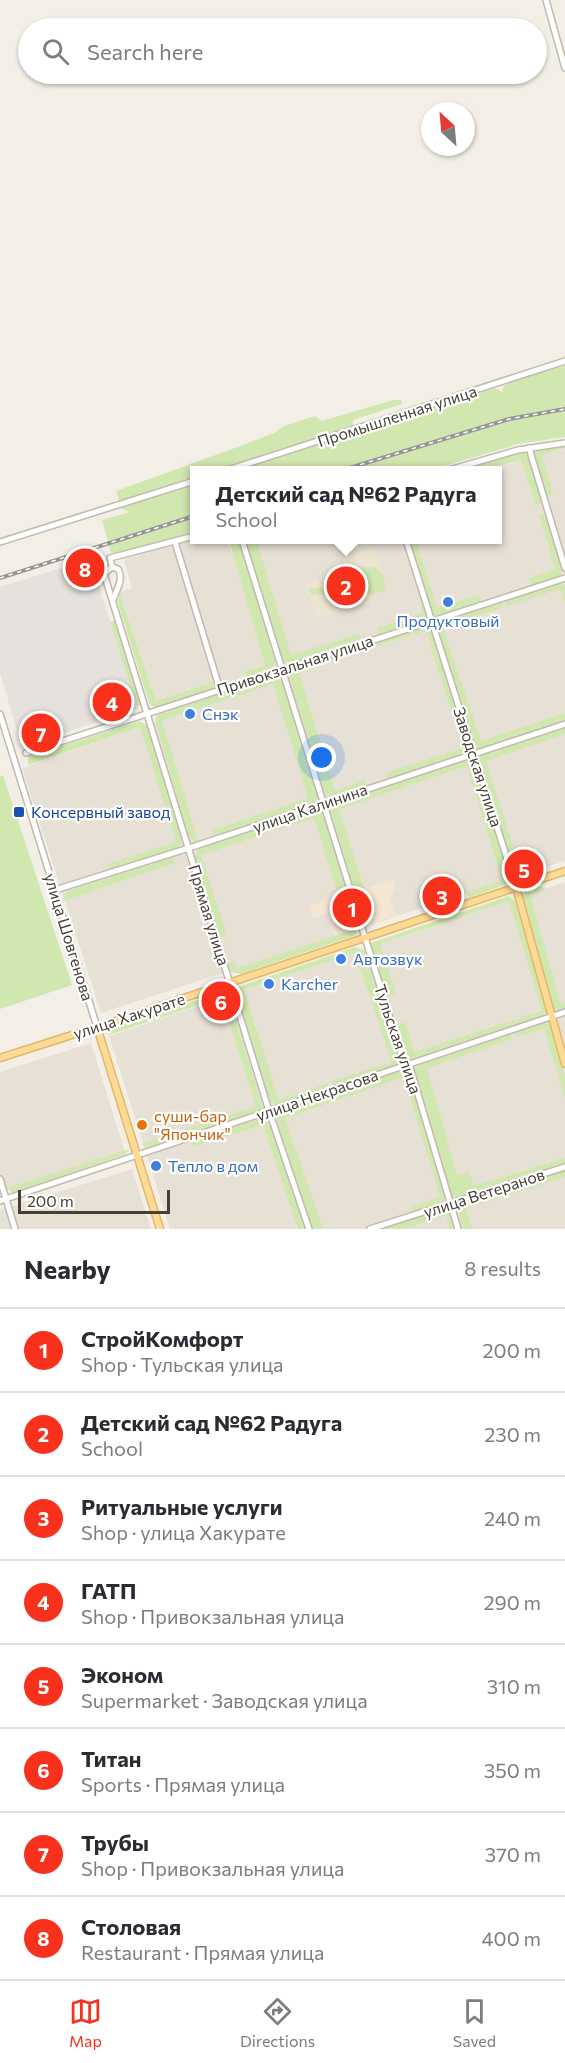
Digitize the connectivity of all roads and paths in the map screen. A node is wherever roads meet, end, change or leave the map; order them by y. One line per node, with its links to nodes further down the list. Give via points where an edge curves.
1 (546, 0): 2 (street)
2 (565, 68)
3 (565, 361): 6 (street, Промышленная улица)
4 (565, 443): 5 (street)
5 (529, 448): 7 (street); 15 (street)
6 (243, 466)
7 (466, 466)
8 (190, 483): 10 (street)
9 (190, 538): 11 (street)
10 (0, 542)
11 (175, 542): 14 (street, via 110,558); 20 (street)
12 (243, 544): 19 (street, Тульская улица)
13 (407, 544): 18 (street, Заводская улица)
14 (112, 567): 17 (street, Прямая улица, via 105,573); 17 (street, via 118,569 121,580)
15 (565, 568)
16 (565, 578): 18 (street, Привокзальная улица)
17 (112, 600): 21 (street, Прямая улица)
18 (432, 621): 19 (street, Привокзальная улица); 25 (street, Заводская улица)
19 (282, 670): 20 (street, Привокзальная улица); 26 (street, Тульская улица)
20 (220, 690): 21 (street, Привокзальная улица)
21 (147, 713): 24 (street, Привокзальная улица); 27 (street, Прямая улица)
22 (0, 714): 30 (street, улица Шовгенова)
23 (565, 724): 25 (street, улица Калинина)
24 (26, 753)
25 (474, 754): 26 (street, улица Калинина); 29 (street, Заводская улица)
26 (323, 803): 27 (street, улица Калинина); 31 (street, Тульская улица)
27 (189, 848): 30 (street, улица Калинина); 32 (street, Прямая улица)
28 (565, 871): 29 (main road, улица Хакурате)
29 (516, 887): 31 (main road, улица Хакурате); 34 (main road, Заводская улица)
30 (55, 890): 35 (street, улица Шовгенова)
31 (365, 938): 32 (main road, улица Хакурате); 37 (street, Тульская улица, via 403,1060)
32 (230, 983): 35 (main road, улица Хакурате); 39 (street, Прямая улица)
33 (565, 1012): 34 (street, улица Некрасова)
34 (552, 1017): 37 (street, улица Некрасова); 38 (main road, Заводская улица)
35 (97, 1028): 36 (main road, улица Хакурате); 40 (main road, улица Шовгенова)
36 (0, 1058)
37 (409, 1064): 39 (street, улица Некрасова); 44 (street, Тульская улица)
38 (565, 1064)
39 (269, 1111): 40 (street, улица Некрасова); 47 (street, Прямая улица)
40 (137, 1155): 43 (street, улица Некрасова); 46 (main road, улица Шовгенова)
41 (565, 1167): 44 (street, улица Ветеранов)
42 (0, 1179): 43 (street)
43 (3, 1200): 45 (street)
44 (450, 1203): 48 (street, улица Ветеранов); 49 (street, Тульская улица)
45 (15, 1229)
46 (160, 1229)
47 (309, 1229)
48 (370, 1229)
49 (458, 1229)

